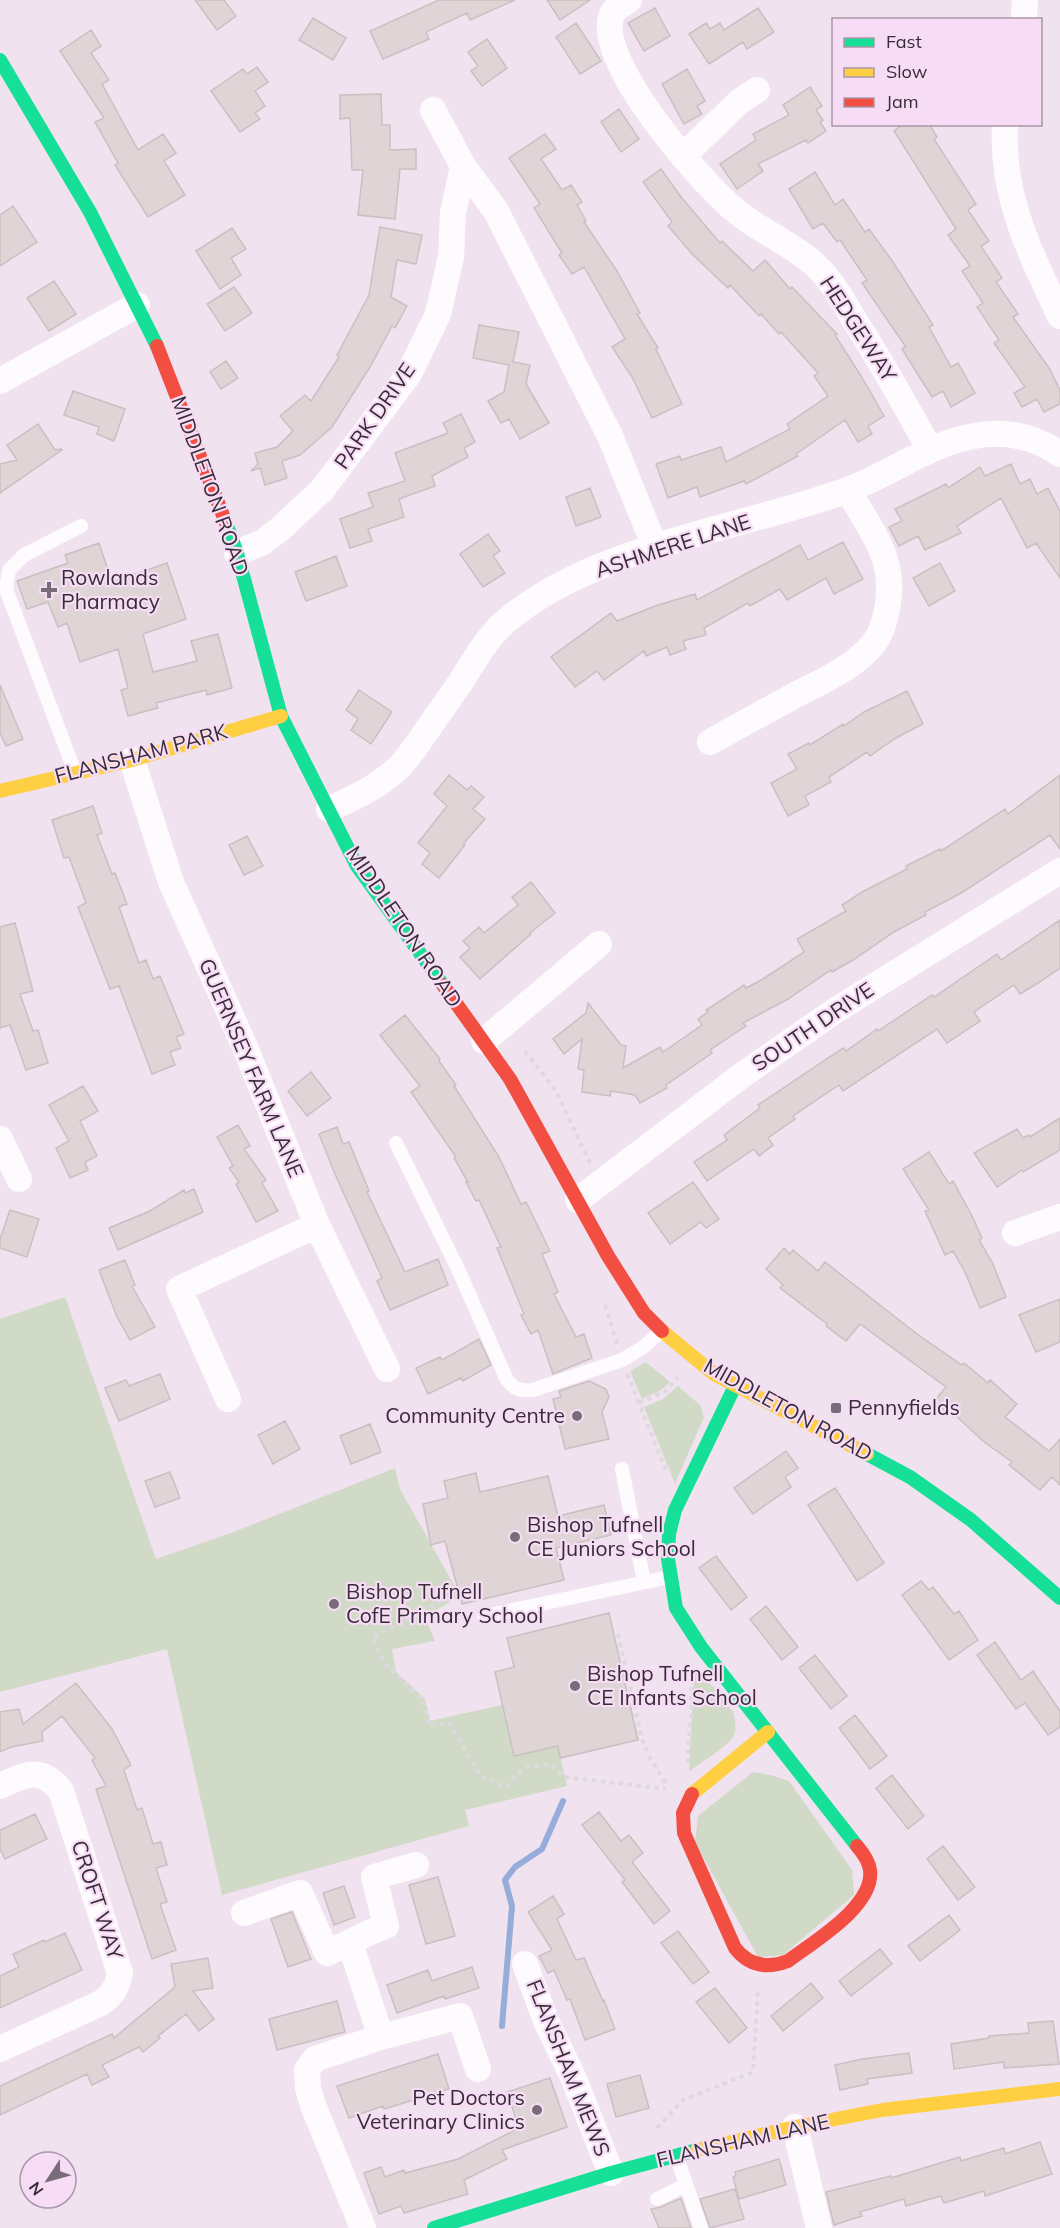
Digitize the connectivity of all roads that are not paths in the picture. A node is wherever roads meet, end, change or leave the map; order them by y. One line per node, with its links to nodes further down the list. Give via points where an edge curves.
1 (629, 0): 8 (street, HEDGEWAY, via 615,11 610,25 617,62)
2 (1025, 0): 3 (street)
3 (1024, 18)
4 (0, 60): 11 (main road, MIDDLETON ROAD, via 90,212)
5 (757, 90): 8 (street, via 740,101)
6 (433, 110): 9 (street)
7 (1005, 126): 10 (street, via 1007,180 1019,224)
8 (683, 156): 14 (street, HEDGEWAY, via 708,187 738,214 801,253 822,272 888,373)
9 (464, 166): 18 (street, via 496,211 610,436); 19 (street, PARK DRIVE, via 438,314 409,374 322,490 263,542)
10 (1052, 278): 12 (street)
11 (137, 305): 13 (street); 19 (main road, MIDDLETON ROAD, via 161,354)
12 (1060, 316)
13 (0, 381)
14 (930, 450): 15 (street, ASHMERE LANE, via 973,436 1002,433 1032,439); 16 (street, ASHMERE LANE)
15 (1060, 454)
16 (848, 490): 18 (street, ASHMERE LANE); 21 (street, via 887,568 886,613 878,636 863,654 842,669)
17 (81, 526): 23 (lane, via 24,555 9,570 6,589)
18 (655, 547): 25 (street, ASHMERE LANE, via 596,568 505,622 487,641 401,766 357,797)
19 (237, 553): 20 (main road, MIDDLETON ROAD)
20 (281, 716): 22 (main road, FLANSHAM PARK); 25 (main road, MIDDLETON ROAD)
21 (710, 742)
22 (132, 760): 23 (main road, FLANSHAM PARK); 34 (street, GUERNSEY FARM LANE, via 171,882 245,1047)
23 (75, 772): 24 (main road, FLANSHAM PARK)
24 (0, 791)
25 (329, 809): 28 (main road, MIDDLETON ROAD, via 357,866)
26 (1060, 871): 32 (street, SOUTH DRIVE, via 836,1010 741,1076)
27 (599, 944): 28 (street)
28 (484, 1041): 32 (main road, MIDDLETON ROAD, via 510,1079)
29 (0, 1139): 31 (street)
30 (396, 1143): 36 (lane, via 514,1388 533,1390 622,1360)
31 (19, 1179)
32 (578, 1200): 36 (main road, MIDDLETON ROAD, via 628,1289)
33 (1060, 1217): 35 (street)
34 (318, 1225): 37 (street, GUERNSEY FARM LANE); 39 (street, via 179,1289)
35 (1015, 1233)
36 (662, 1331): 38 (main road, MIDDLETON ROAD, via 714,1374)
37 (387, 1369)
38 (735, 1386): 41 (main road, via 679,1501 669,1534); 43 (main road, MIDDLETON ROAD, via 910,1477 971,1520)
39 (228, 1399)
40 (622, 1469): 42 (lane)
41 (670, 1577): 42 (lane); 45 (main road, via 676,1608 688,1628)
42 (644, 1582): 44 (lane)
43 (1060, 1598)
44 (484, 1616)
45 (768, 1732): 45 (main road, via 856,1844 870,1872 869,1885 856,1907 788,1961 777,1965 760,1965 743,1958 735,1948 681,1820 692,1795)
46 (0, 1785): 52 (street, CROFT WAY, via 34,1774 46,1776 61,1791 120,1973 117,1987 101,2003)
47 (416, 1865): 49 (street, via 374,1877 386,1926 366,1932)
48 (244, 1912): 49 (street, via 300,1893 327,1953)
49 (350, 1943): 51 (street)
50 (525, 1964): 57 (street, FLANSHAM MEWS)
51 (381, 2037): 53 (street, via 460,2016); 60 (street, via 315,2059 307,2070 313,2105)
52 (0, 2049)
53 (478, 2069)
54 (1060, 2090): 55 (main road, FLANSHAM LANE, via 882,2110)
55 (795, 2127): 56 (main road, FLANSHAM LANE); 63 (street)
56 (676, 2155): 57 (main road, FLANSHAM LANE); 58 (lane)
57 (611, 2173): 61 (main road, FLANSHAM LANE)
58 (686, 2185): 59 (lane); 62 (lane)
59 (657, 2199)
60 (363, 2228)
61 (434, 2228)
62 (701, 2228)
63 (819, 2228)

